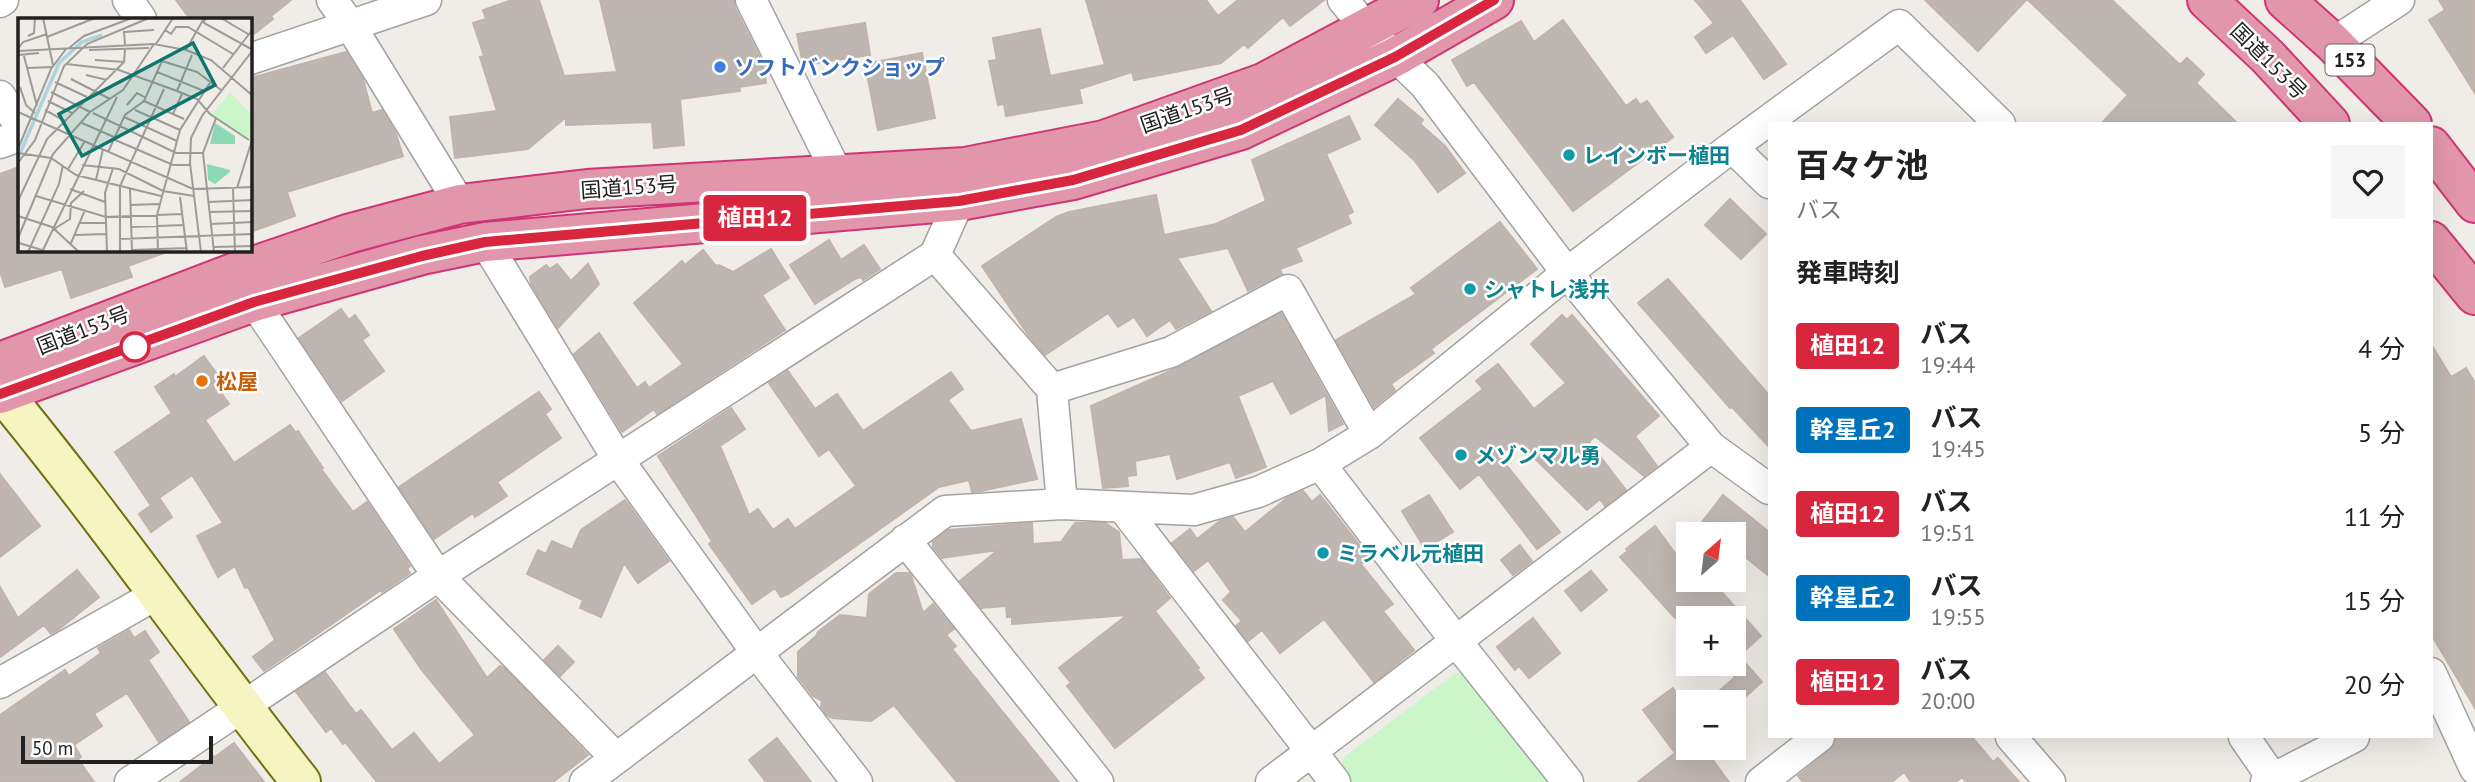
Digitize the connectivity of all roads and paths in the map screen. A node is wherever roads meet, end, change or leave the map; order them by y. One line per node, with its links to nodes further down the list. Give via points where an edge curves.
1 (128, 0): 12 (street)
2 (332, 0): 13 (street)
3 (426, 0): 13 (street)
4 (751, 0): 27 (street)
5 (1343, 0): 14 (street)
6 (1419, 0): 14 (highway, 国道153号)
7 (1494, 0): 16 (highway, 国道153号)
8 (2207, 0): 20 (highway, 国道153号 / 153)
9 (2285, 0): 15 (highway, 153)
10 (2399, 0): 15 (street)
11 (1905, 12): 19 (street); 25 (street)
12 (141, 18)
13 (350, 25): 17 (street); 31 (street)
14 (1367, 29): 16 (street); 27 (highway, 国道153号, via 1263,83 1104,140 965,167)
15 (2333, 43): 21 (highway, 153)
16 (1395, 57): 29 (highway, 国道153号, via 1241,130 1073,180); 35 (street, via 1426,85)
17 (252, 58)
18 (0, 96): 22 (street)
19 (1998, 122)
20 (2328, 122)
21 (2410, 122)
22 (18, 123)
23 (18, 136): 24 (street)
24 (0, 143)
25 (1732, 147): 28 (street); 35 (street)
26 (2433, 149): 30 (highway)
27 (838, 175): 31 (highway, 国道153号, via 587,189)
28 (1768, 182)
29 (959, 201): 32 (highway, 国道153号); 34 (street)
30 (2475, 203)
31 (460, 204): 38 (highway, 国道153号, via 259,264)
32 (485, 242): 37 (highway, 国道153号); 42 (street)
33 (2433, 244): 36 (highway)
34 (935, 255): 39 (street); 42 (street)
35 (1567, 273): 40 (street); 41 (street)
36 (2475, 295)
37 (254, 302): 38 (highway, 国道153号); 48 (street)
38 (1, 385): 49 (street)
39 (1052, 389): 40 (street, via 1171,352 1288,290); 45 (street)
40 (1369, 434): 43 (street)
41 (1711, 447): 44 (street); 50 (street)
42 (619, 461): 48 (street); 51 (street)
43 (1320, 464): 46 (street, via 1258,492 1194,510); 50 (street)
44 (1768, 488)
45 (1062, 504): 46 (street); 47 (street, via 944,511)
46 (1124, 509): 59 (street)
47 (905, 540): 51 (street); 67 (street)
48 (438, 576): 54 (street); 60 (street)
49 (159, 593): 52 (street); 54 (street)
50 (1456, 641): 59 (street); 70 (street)
51 (757, 653): 60 (street); 66 (street)
52 (0, 683)
53 (2434, 687): 61 (street)
54 (243, 708): 64 (street); 65 (street)
55 (1818, 738): 71 (street)
56 (2012, 738): 72 (street)
57 (2245, 738): 63 (street)
58 (2352, 738): 63 (street)
59 (1311, 751): 68 (street); 69 (street)
60 (616, 758): 62 (street)
61 (2475, 769)
62 (588, 781)
63 (2270, 781)
64 (130, 782)
65 (301, 782)
66 (857, 782)
67 (1098, 782)
68 (1271, 782)
69 (1335, 782)
70 (1568, 782)
71 (1761, 782)
72 (2050, 782)

